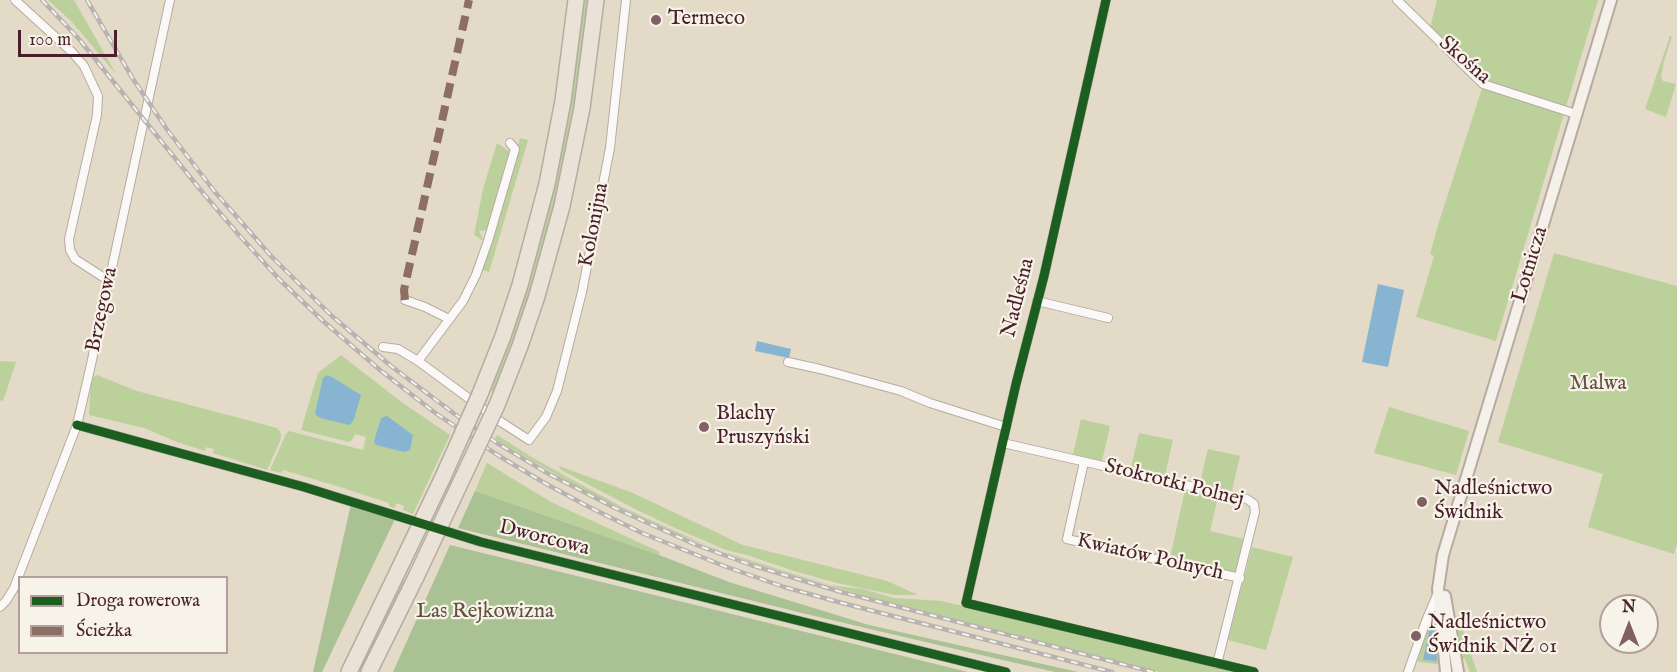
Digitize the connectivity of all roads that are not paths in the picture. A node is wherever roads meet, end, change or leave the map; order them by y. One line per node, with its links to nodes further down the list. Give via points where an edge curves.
1 (15, 0): 11 (street, via 72,52 84,66 98,96 69,239 75,259)
2 (171, 0): 11 (street, Brzegowa)
3 (576, 0): 31 (highway, bridge, via 561,111 538,222 510,315 443,477)
4 (596, 0): 32 (highway, bridge, via 582,108 562,206 529,319 496,405)
5 (626, 0): 17 (street, Kolonijna, via 610,148 582,292 557,391 546,417 529,440)
6 (1106, 0): 13 (street, Nadleśna)
7 (1397, 0): 9 (street, Skośna, via 1483,84)
8 (1611, 0): 9 (main road, Lotnicza)
9 (1576, 114): 23 (main road, Lotnicza)
10 (510, 143): 15 (street, via 515,149 483,258 470,288)
11 (109, 280): 19 (street, Brzegowa)
12 (405, 300): 15 (street)
13 (1037, 301): 14 (street); 20 (street, Nadleśna)
14 (1108, 318)
15 (449, 319): 17 (street)
16 (383, 347): 17 (street, via 398,349)
17 (418, 361)
18 (788, 362): 20 (street, via 901,391)
19 (77, 425): 24 (street, Brzegowa); 33 (street, Dworcowa, via 286,482 481,542)
20 (1006, 427): 21 (street, Nadleśna)
21 (1002, 443): 22 (street, Stokrotki Polnej); 29 (street, Nadleśna, via 966,603)
22 (1084, 462): 26 (street, Stokrotki Polnej, via 1251,501 1255,512); 26 (street, Kwiatów Polnych, via 1067,539)
23 (1451, 531): 27 (main road, Lotnicza, via 1440,566); 36 (main road, Lotnicza, via 1444,581)
24 (19, 576)
25 (18, 578): 28 (street, Brzegowa)
26 (1240, 578): 29 (street, Stokrotki Polnej)
27 (1438, 592): 30 (street); 35 (main road, Lotnicza)
28 (0, 607)
29 (1217, 664): 34 (street)
30 (1409, 670)
31 (349, 672)
32 (369, 672)
33 (1006, 672)
34 (1254, 672)
35 (1446, 672)
36 (1458, 672)

